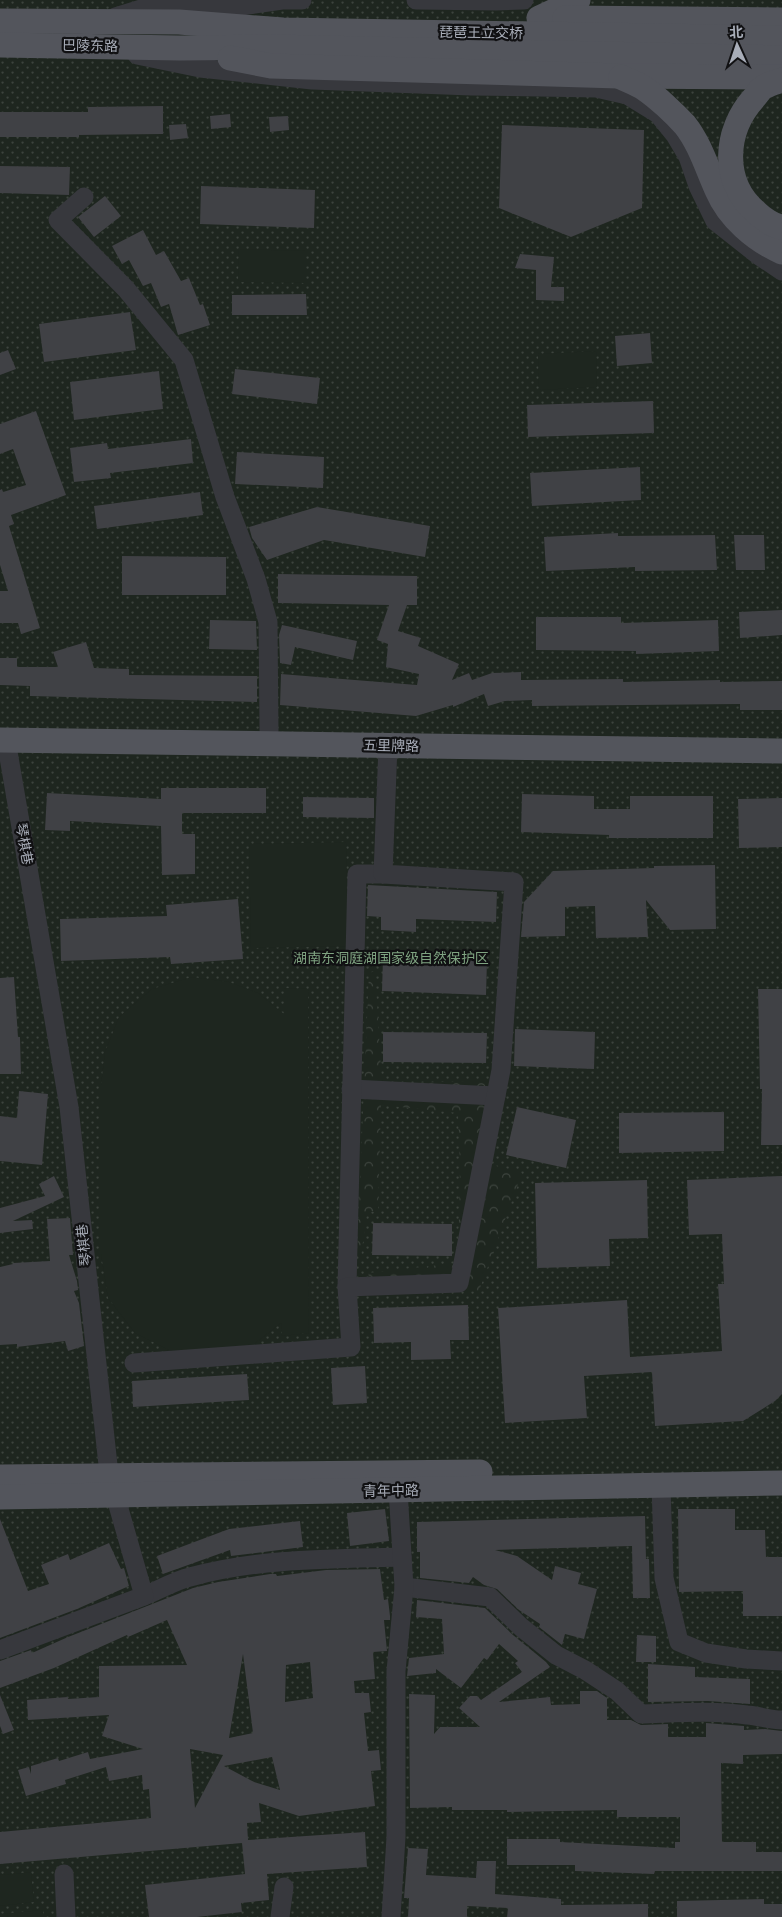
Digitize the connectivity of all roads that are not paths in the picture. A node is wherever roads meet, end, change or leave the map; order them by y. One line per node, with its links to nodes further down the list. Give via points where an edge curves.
1 (302, 0): 6 (street, via 228,8)
2 (416, 0): 7 (street, via 496,2)
3 (578, 0): 7 (main road)
4 (680, 0): 8 (main road, via 682,6)
5 (707, 0): 8 (main road)
6 (141, 4): 11 (street)
7 (532, 9): 8 (main road); 12 (main road, via 274,13)
8 (726, 19): 9 (main road)
9 (782, 20)
10 (0, 21): 11 (main road, 巴陵东路)
11 (101, 22): 12 (main road, 巴陵东路)
12 (179, 22): 13 (main road, 琵琶王立交桥, via 283,30)
13 (782, 38)
14 (0, 45): 15 (main road, 巴陵东路)
15 (92, 46): 16 (main road, 巴陵东路); 23 (street, via 200,68 312,80 596,88 627,95 658,114 675,135 688,157 715,221)
16 (180, 48): 17 (main road, via 273,47); 18 (main road, via 271,66)
17 (782, 58)
18 (619, 76): 19 (main road); 22 (main road, via 645,89 685,126 709,167 717,192 731,213 768,246)
19 (782, 78): 21 (main road, via 764,87 747,106 735,127 730,152 737,187 746,203)
20 (84, 197): 24 (street, via 58,220 126,289 184,360 225,497 256,579 268,622)
21 (782, 227)
22 (782, 252)
23 (782, 271)
24 (269, 731): 25 (main road, 五里牌路); 26 (main road, 五里牌路)
25 (2, 736): 27 (main road, 五里牌路); 37 (street, 琴棋巷, via 68,1107)
26 (782, 738)
27 (388, 746): 28 (main road, 五里牌路); 29 (street)
28 (782, 751)
29 (382, 874): 30 (street, via 357,874); 31 (street, via 514,882 501,1070)
30 (351, 1089): 31 (street); 32 (street)
31 (496, 1096): 32 (street, via 459,1283)
32 (347, 1287): 33 (street, via 351,1347)
33 (134, 1363)
34 (782, 1469): 37 (main road, 青年中路)
35 (0, 1477): 37 (main road, 青年中路)
36 (782, 1483): 38 (main road, 青年中路)
37 (112, 1485): 39 (main road, 青年中路); 40 (main road, 青年中路); 43 (street, 琴棋巷)
38 (661, 1486): 39 (main road, 青年中路); 45 (street, via 664,1578 680,1642 706,1653)
39 (398, 1490): 41 (street)
40 (0, 1497)
41 (402, 1557): 42 (street); 43 (street, via 288,1561 234,1567 188,1577)
42 (404, 1587): 46 (street, via 490,1597 556,1655 617,1691 641,1714 729,1714); 51 (street, via 396,1671 396,1837)
43 (144, 1596): 44 (street)
44 (0, 1650)
45 (782, 1661)
46 (782, 1720)
47 (64, 1874): 49 (street)
48 (284, 1887): 50 (street)
49 (66, 1917)
50 (280, 1917)
51 (391, 1917)

